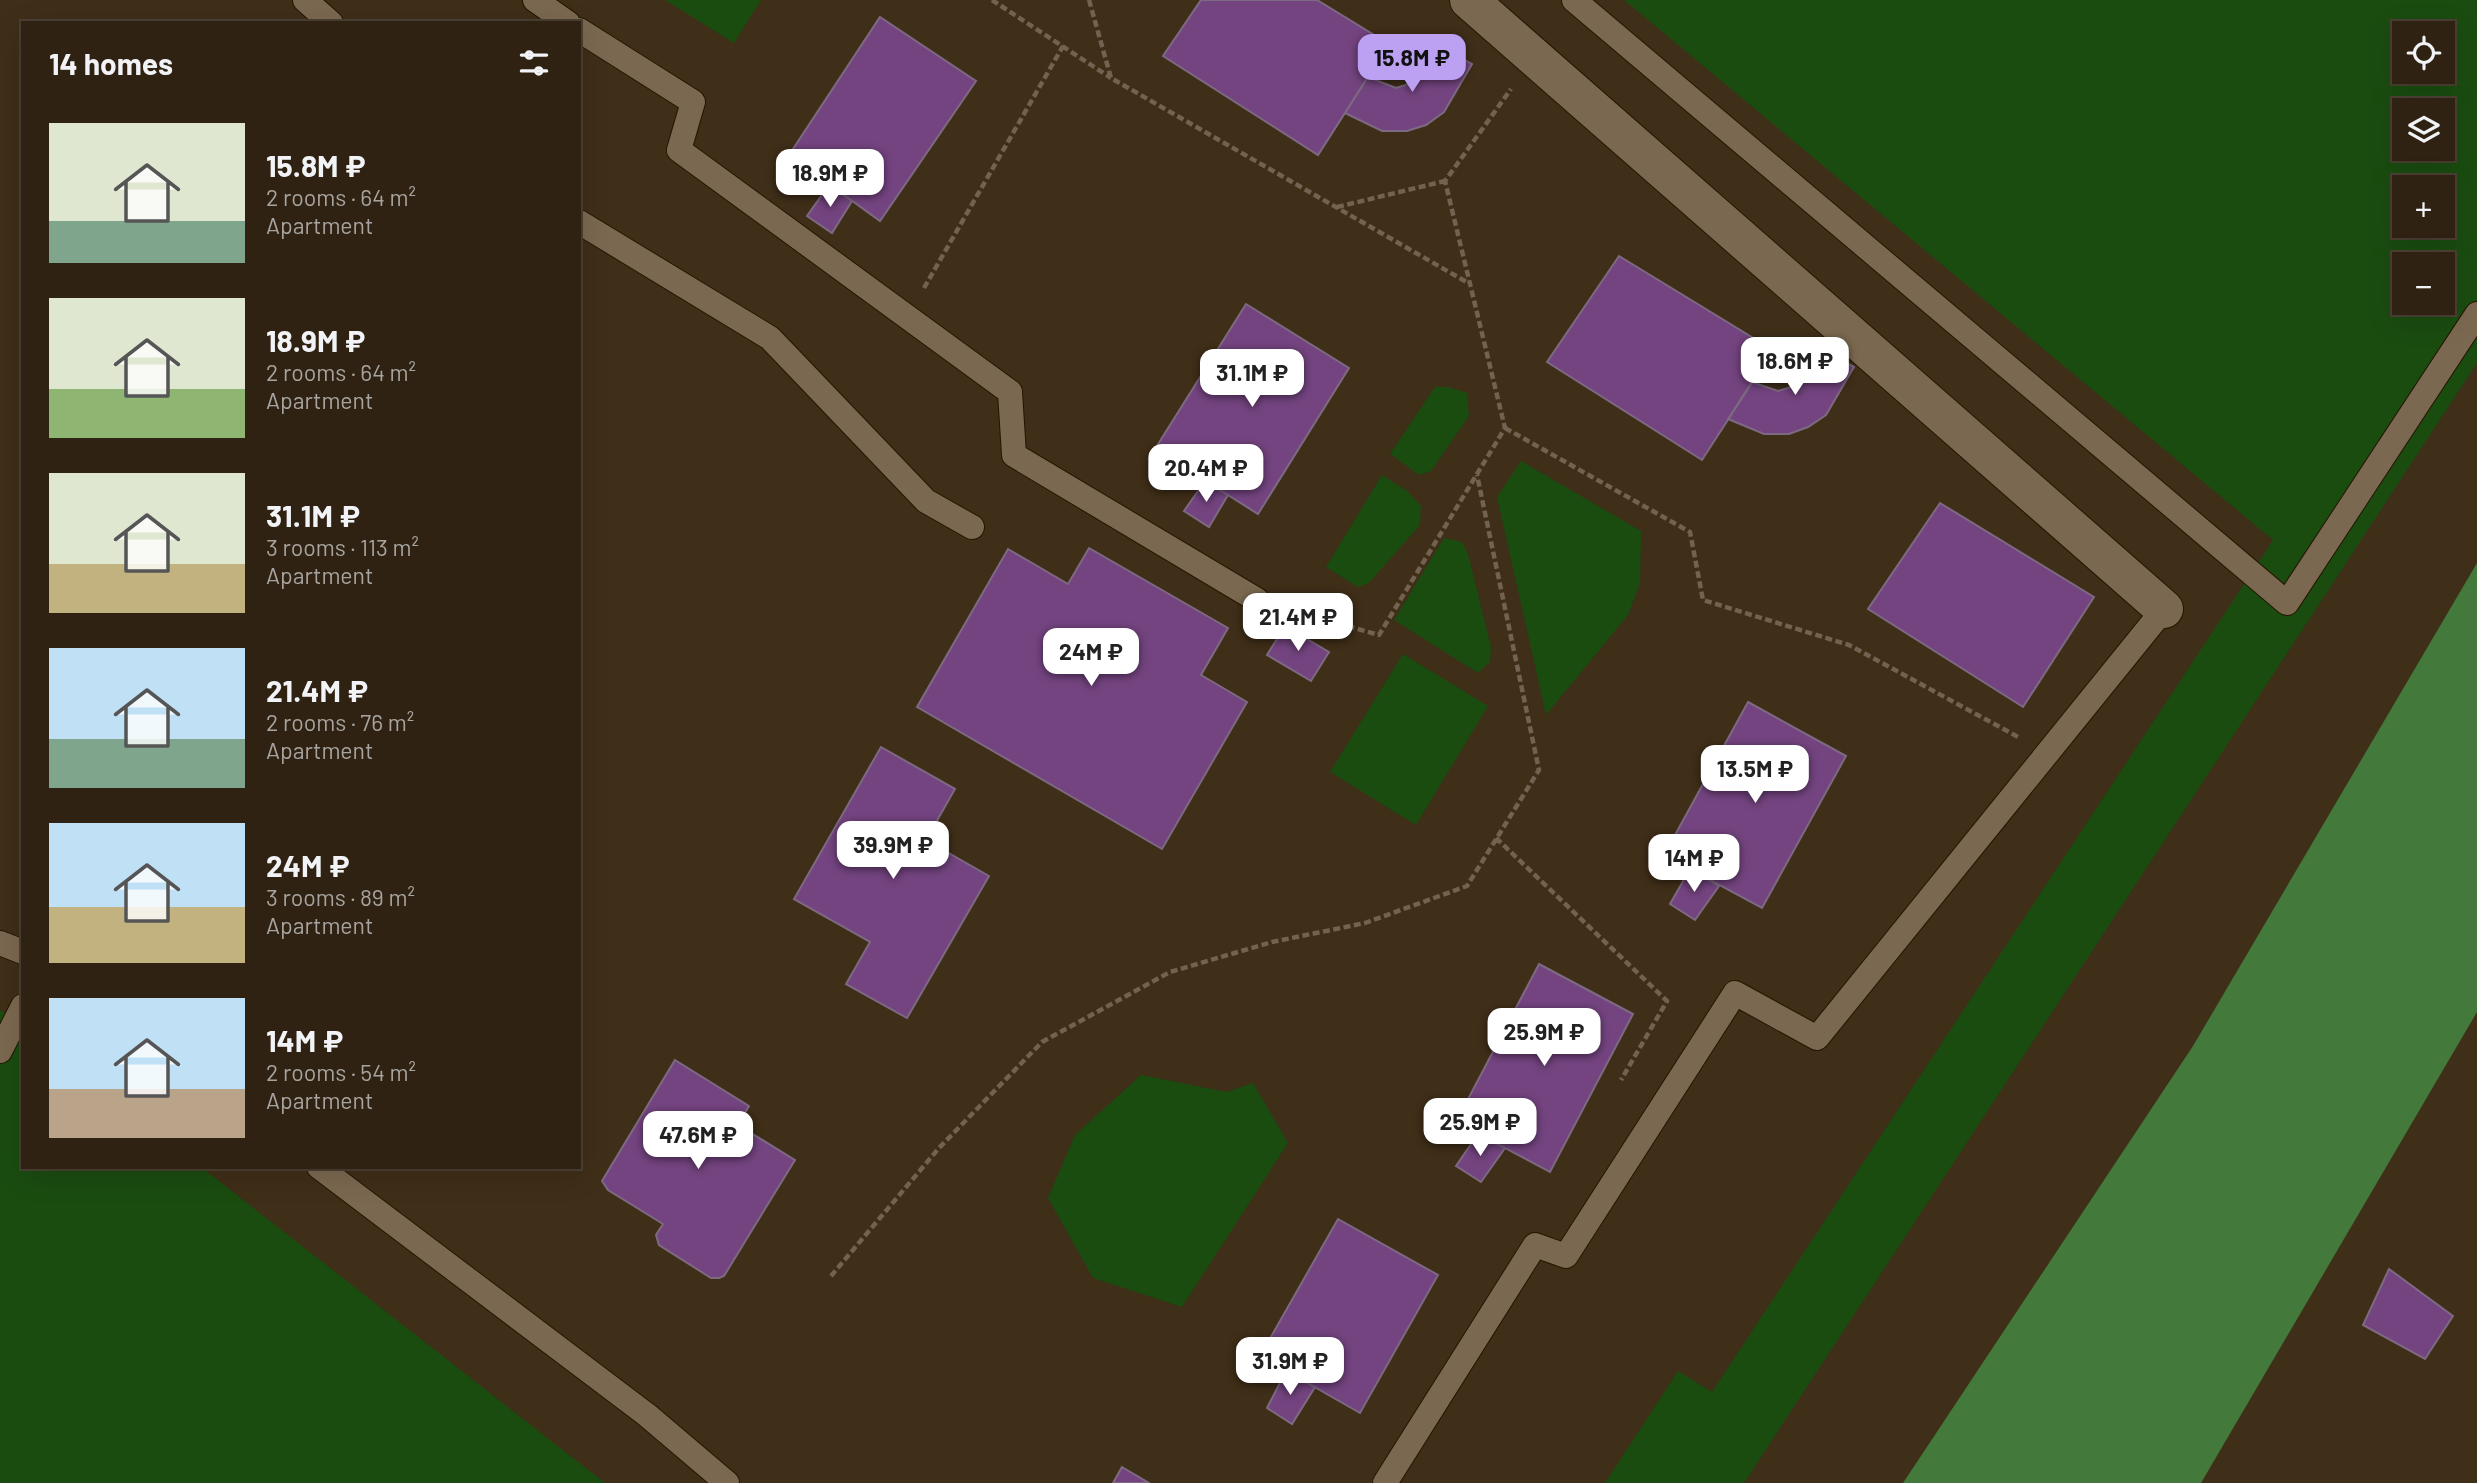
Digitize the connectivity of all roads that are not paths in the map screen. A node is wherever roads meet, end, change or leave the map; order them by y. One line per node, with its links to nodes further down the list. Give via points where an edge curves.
1 (305, 0): 5 (lane)
2 (536, 0): 6 (lane)
3 (1469, 0): 12 (street)
4 (1574, 0): 9 (lane, via 2287,603)
5 (329, 21)
6 (565, 21)
7 (581, 31): 11 (lane, via 693,102 679,150 1010,392 1014,455)
8 (581, 223): 10 (lane, via 770,338 926,501)
9 (2477, 314)
10 (972, 527)
11 (1257, 600)
12 (2164, 609): 19 (lane, via 1817,1038 1734,993 1566,1256 1535,1245)
13 (0, 943): 14 (lane)
14 (21, 951)
15 (21, 1010): 16 (lane)
16 (0, 1051)
17 (322, 1169): 18 (lane, via 647,1415)
18 (727, 1483)
19 (1385, 1483)

